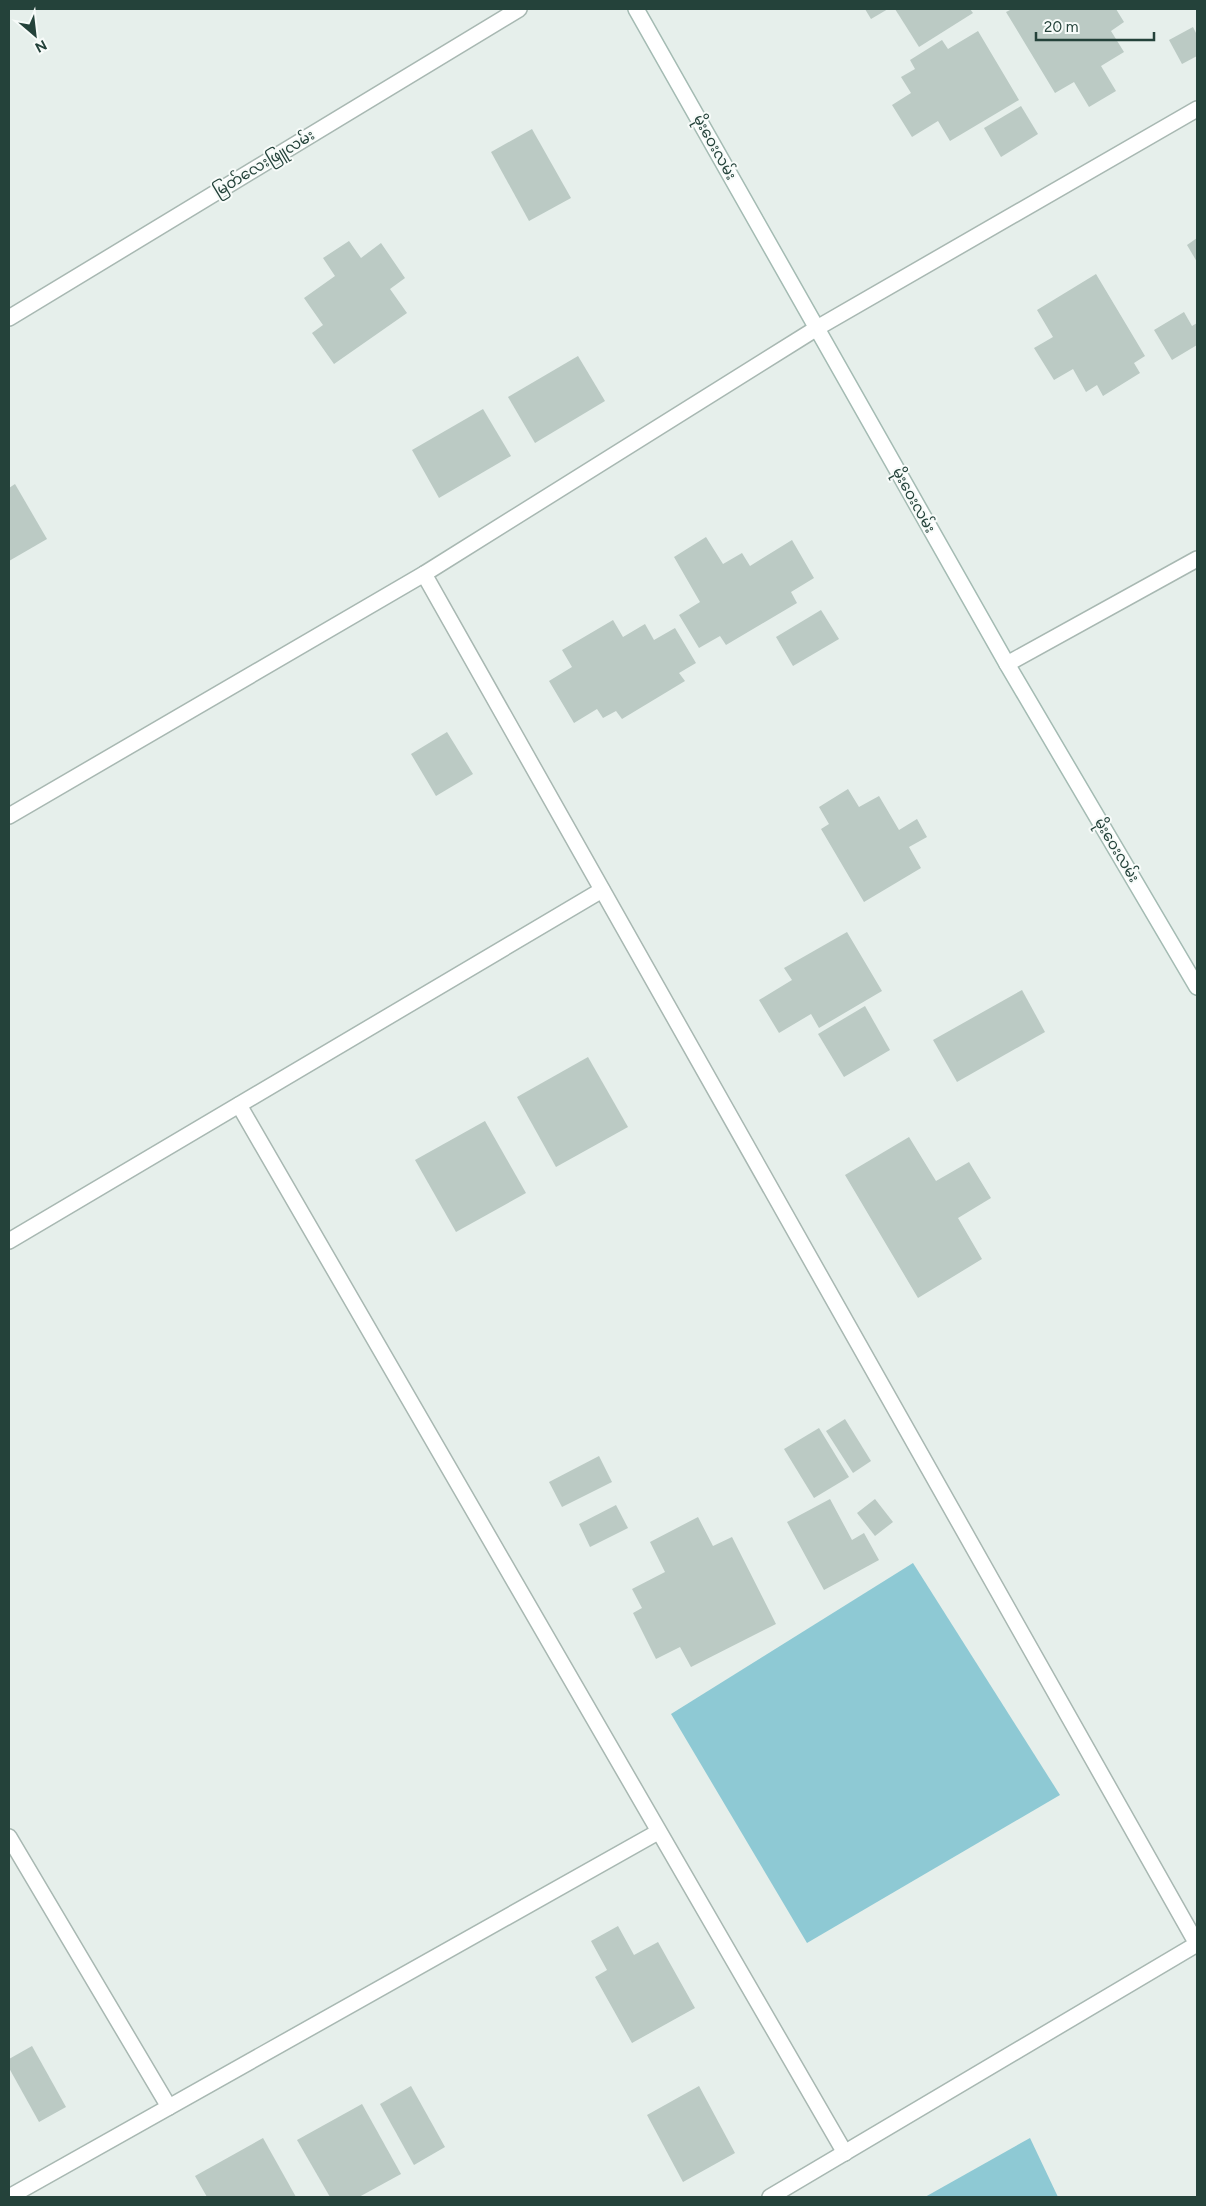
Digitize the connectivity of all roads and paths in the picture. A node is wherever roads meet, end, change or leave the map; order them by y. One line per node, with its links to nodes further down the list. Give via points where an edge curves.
1 (519, 9): 4 (street, မြတ်လေးဖြူလမ်း)
2 (636, 9): 5 (street, မိုးဝေးလမ်း)
3 (1197, 109): 5 (street)
4 (9, 318)
5 (817, 328): 7 (street); 8 (street, မိုးဝေးလမ်း)
6 (1197, 559): 8 (street)
7 (424, 574): 9 (street); 10 (street)
8 (1007, 664): 11 (street, မိုးဝေးလမ်း)
9 (9, 816)
10 (602, 890): 12 (street); 16 (street)
11 (1197, 987)
12 (239, 1105): 13 (street); 14 (street)
13 (9, 1241)
14 (658, 1832): 17 (street); 18 (street)
15 (9, 1837): 17 (street)
16 (1197, 1944): 18 (street)
17 (169, 2107): 19 (street)
18 (845, 2153): 20 (street)
19 (9, 2197)
20 (770, 2197)

